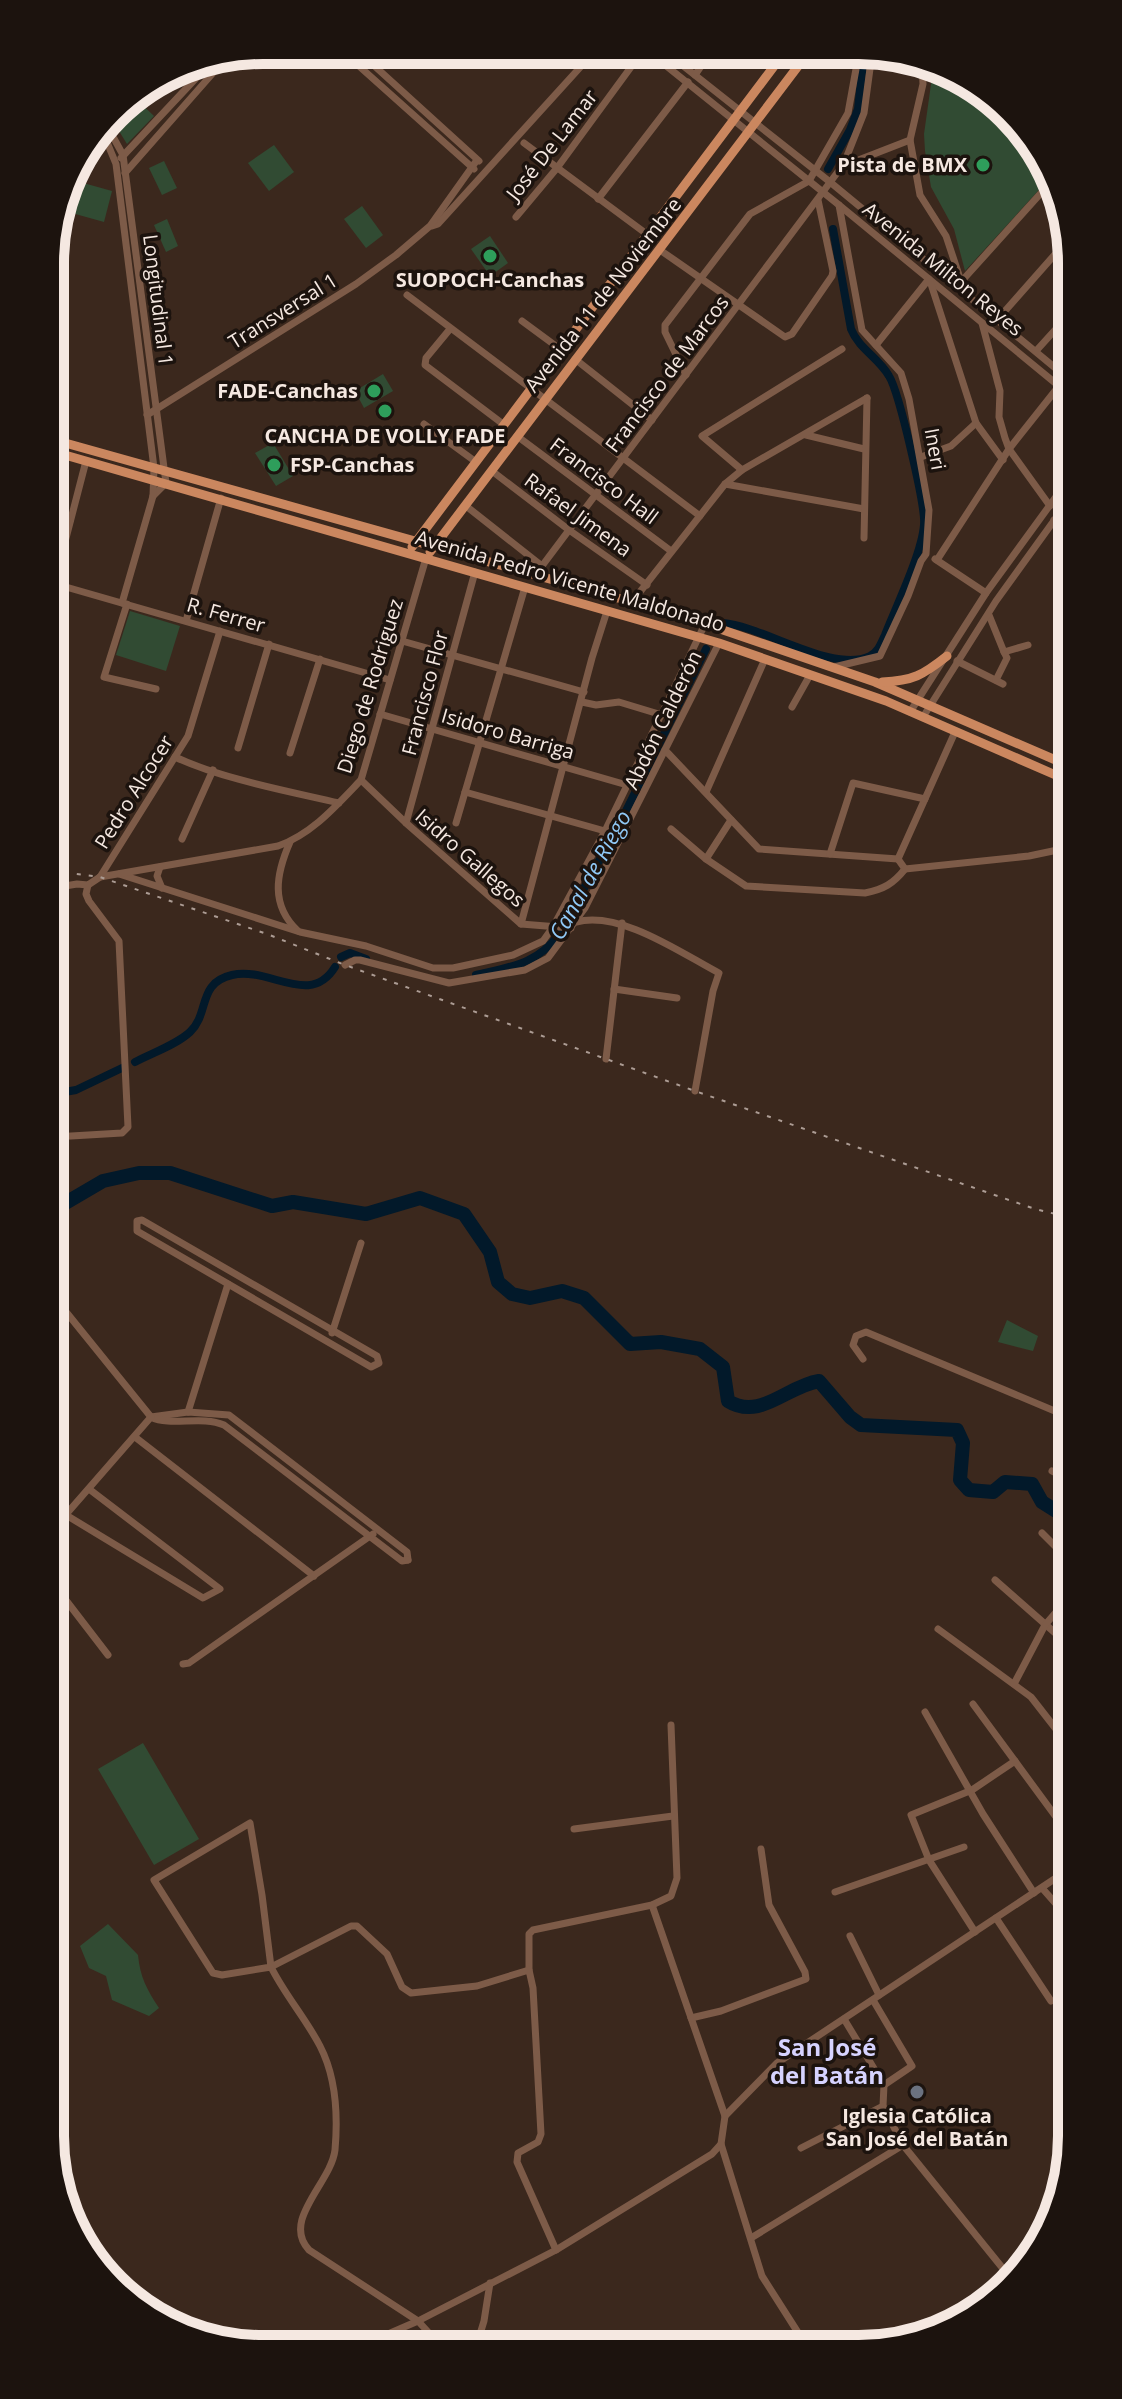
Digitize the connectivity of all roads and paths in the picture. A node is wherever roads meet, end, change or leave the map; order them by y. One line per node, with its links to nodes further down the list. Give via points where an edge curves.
1 (360, 64): 26 (street)
2 (371, 64): 26 (street)
3 (583, 64): 29 (street, Transversal 1)
4 (633, 64): 28 (street, José De Lamar)
5 (665, 64): 16 (street, Avenida Milton Reyes)
6 (681, 64): 14 (street, Avenida Milton Reyes)
7 (702, 64): 14 (street)
8 (776, 64): 17 (main road, Avenida 11 de Noviembre)
9 (800, 64): 18 (main road, Avenida 11 de Noviembre)
10 (855, 64): 30 (street, via 848,113)
11 (871, 65): 27 (street, via 864,113)
12 (216, 70): 31 (street)
13 (199, 75): 24 (street)
14 (695, 75): 17 (street, Avenida Milton Reyes)
15 (923, 75): 21 (street)
16 (688, 82): 17 (street, Avenida Milton Reyes); 37 (street)
17 (738, 117): 18 (street, Avenida Milton Reyes); 19 (street, Avenida Milton Reyes); 42 (main road, Avenida 11 de Noviembre)
18 (756, 123): 19 (main road, Avenida 11 de Noviembre); 30 (street, Avenida Milton Reyes)
19 (749, 133): 33 (street, Avenida Milton Reyes); 43 (main road, Avenida 11 de Noviembre)
20 (111, 134): 24 (street, Longitudinal 1)
21 (910, 140): 27 (street); 47 (street, via 920,195 946,236)
22 (106, 141): 25 (street, Longitudinal 1)
23 (524, 143): 28 (street)
24 (123, 156): 25 (street); 31 (street, Longitudinal 1)
25 (116, 164): 32 (street, Longitudinal 1)
26 (475, 164): 29 (street); 41 (street, Transversal 1)
27 (843, 166): 34 (street)
28 (557, 168): 37 (street); 40 (street, José De Lamar)
29 (483, 171): 41 (street, Transversal 1, via 438,224)
30 (815, 171): 33 (street); 34 (street, Avenida Milton Reyes)
31 (125, 172): 32 (street); 66 (street, Longitudinal 1)
32 (118, 181): 67 (street, Longitudinal 1)
33 (809, 181): 36 (street, Avenida Milton Reyes); 45 (street, via 750,214)
34 (830, 182): 36 (street); 47 (street, Avenida Milton Reyes)
35 (1044, 190): 47 (street)
36 (825, 193): 38 (street, Francisco de Marcos); 39 (street, Avenida Milton Reyes)
37 (598, 199): 42 (street)
38 (818, 200): 49 (street, Francisco de Marcos); 49 (street, via 833,271 792,334 785,337)
39 (839, 205): 46 (street, Avenida Milton Reyes); 55 (street, Ineri, via 862,330)
40 (516, 217)
41 (430, 226): 66 (street, Transversal 1, via 356,284)
42 (648, 235): 56 (main road, Avenida 11 de Noviembre)
43 (660, 250): 45 (street); 59 (main road, Avenida 11 de Noviembre)
44 (1057, 252): 50 (street)
45 (700, 277): 49 (street); 61 (street, via 665,325)
46 (929, 279): 52 (street, Avenida Milton Reyes); 55 (street); 69 (street)
47 (958, 284): 50 (street, Avenida Milton Reyes)
48 (407, 295): 54 (street)
49 (738, 306): 61 (street, Francisco de Marcos)
50 (997, 320): 58 (street, Avenida Milton Reyes)
51 (522, 321): 56 (street)
52 (981, 321): 62 (street, Avenida Milton Reyes); 76 (street)
53 (1058, 327): 58 (street)
54 (450, 329): 63 (street); 71 (street, via 425,365)
55 (876, 345): 78 (street, Ineri, via 901,373)
56 (560, 349): 63 (main road, Avenida 11 de Noviembre)
57 (842, 349): 84 (street, via 702,436)
58 (1036, 351): 60 (street, Avenida Milton Reyes)
59 (575, 359): 65 (main road, Avenida 11 de Noviembre); 68 (street)
60 (1058, 370)
61 (686, 375): 68 (street, Francisco de Marcos)
62 (1058, 385)
63 (530, 389): 65 (street); 71 (main road, Avenida 11 de Noviembre)
64 (1058, 393): 76 (street)
65 (544, 399): 73 (main road, Avenida 11 de Noviembre); 79 (street)
66 (155, 410): 67 (street, Transversal 1); 83 (street, Longitudinal 1)
67 (147, 415): 83 (street, Longitudinal 1)
68 (652, 420): 79 (street, Francisco de Marcos)
69 (976, 423): 78 (street, via 951,446); 80 (street)
70 (424, 424): 82 (street)
71 (503, 424): 82 (main road, Avenida 11 de Noviembre)
72 (806, 435): 75 (street); 75 (street, via 867,398); 84 (street)
73 (517, 436): 85 (main road, Avenida 11 de Noviembre); 90 (street, Francisco Hall)
74 (64, 443): 83 (main road, Avenida Pedro Vicente Maldonado)
75 (864, 449): 95 (street)
76 (1009, 449): 80 (street); 94 (street)
77 (64, 455): 81 (main road, Avenida Pedro Vicente Maldonado)
78 (921, 457): 109 (street, Ineri, via 930,526)
79 (623, 458): 90 (street, Francisco de Marcos); 96 (street)
80 (1003, 460): 111 (street)
81 (86, 461): 86 (main road, Avenida Pedro Vicente Maldonado); 100 (street)
82 (476, 462): 104 (main road, Avenida 11 de Noviembre)
83 (159, 469): 86 (street, Longitudinal 1); 87 (street, Longitudinal 1); 104 (main road, Avenida Pedro Vicente Maldonado)
84 (742, 470): 88 (street)
85 (492, 471): 93 (main road, Avenida 11 de Noviembre); 101 (street, Rafael Jimena)
86 (154, 480): 87 (main road, Avenida Pedro Vicente Maldonado); 91 (street, Longitudinal 1)
87 (166, 483): 91 (street); 92 (main road, Avenida Pedro Vicente Maldonado)
88 (725, 484): 95 (street); 96 (street)
89 (1058, 494): 94 (street)
90 (596, 495): 101 (street, Francisco de Marcos); 107 (street, Francisco Hall)
91 (153, 496): 119 (street, Longitudinal 1)
92 (221, 498): 108 (main road, Avenida Pedro Vicente Maldonado); 122 (street)
93 (466, 506): 106 (main road, Avenida 11 de Noviembre); 112 (street)
94 (1050, 506): 117 (street)
95 (864, 509): 103 (street)
96 (700, 516): 107 (street)
97 (1058, 517): 99 (street)
98 (64, 519): 100 (street)
99 (1054, 520): 102 (street); 121 (street)
100 (70, 521): 105 (street)
101 (569, 530): 112 (street, Francisco de Marcos); 114 (street, Rafael Jimena)
102 (1058, 530)
103 (864, 538)
104 (415, 542): 106 (main road, Avenida Pedro Vicente Maldonado); 108 (main road, Avenida 11 de Noviembre)
105 (64, 543)
106 (433, 547): 110 (main road, Avenida 11 de Noviembre); 112 (main road, Avenida Pedro Vicente Maldonado)
107 (671, 551): 114 (street)
108 (408, 553): 110 (main road, Avenida Pedro Vicente Maldonado)
109 (926, 554): 111 (street); 136 (street, Ineri, via 880,656)
110 (426, 558): 113 (main road, Avenida Pedro Vicente Maldonado); 126 (street, Diego de Rodriguez)
111 (937, 560): 117 (street)
112 (541, 571): 118 (main road, Avenida Pedro Vicente Maldonado)
113 (475, 572): 115 (main road, Avenida Pedro Vicente Maldonado); 131 (street, Francisco Flor)
114 (647, 585): 118 (street)
115 (525, 587): 120 (main road, Avenida Pedro Vicente Maldonado); 137 (street)
116 (64, 589): 119 (street, R. Ferrer)
117 (986, 593): 132 (street)
118 (632, 602): 123 (main road, Avenida Pedro Vicente Maldonado)
119 (124, 604): 122 (street, R. Ferrer); 141 (street, Longitudinal 1, via 104,677)
120 (607, 611): 125 (main road, Avenida Pedro Vicente Maldonado); 142 (street)
121 (989, 615): 130 (street); 135 (street)
122 (186, 621): 124 (street, R. Ferrer)
123 (705, 624): 125 (street); 136 (main road, Avenida Pedro Vicente Maldonado)
124 (220, 631): 128 (street, R. Ferrer); 157 (street, Pedro Alcocer, via 188,736)
125 (699, 637): 127 (main road, Avenida Pedro Vicente Maldonado); 149 (street)
126 (402, 641): 131 (street); 139 (street, Diego de Rodriguez)
127 (719, 643): 134 (main road, Avenida Pedro Vicente Maldonado); 155 (street, Abdón Calderón)
128 (269, 644): 133 (street, R. Ferrer); 154 (street)
129 (1028, 645): 130 (street)
130 (1004, 652): 135 (street, via 1000,682)
131 (452, 655): 137 (street); 151 (street, Francisco Flor)
132 (947, 656): 140 (main road, via 913,679); 143 (street)
133 (320, 659): 139 (street, R. Ferrer); 156 (street)
134 (765, 659): 138 (main road, Avenida Pedro Vicente Maldonado); 165 (street)
135 (957, 661): 145 (street)
136 (832, 668): 140 (main road, Avenida Pedro Vicente Maldonado)
137 (501, 669): 142 (street); 153 (street)
138 (810, 675): 146 (street); 147 (main road, Avenida Pedro Vicente Maldonado)
139 (390, 680): 148 (street, Diego de Rodriguez)
140 (875, 682): 143 (main road, Avenida Pedro Vicente Maldonado)
141 (156, 689)
142 (584, 692): 144 (street)
143 (918, 699): 145 (main road, Avenida Pedro Vicente Maldonado); 147 (street)
144 (582, 702): 149 (street, via 619,702); 159 (street)
145 (931, 705): 150 (street); 158 (main road, Avenida Pedro Vicente Maldonado)
146 (792, 707)
147 (910, 712): 150 (main road, Avenida Pedro Vicente Maldonado)
148 (380, 714): 151 (street, Isidoro Barriga); 162 (street, Diego de Rodriguez)
149 (662, 715): 163 (street)
150 (923, 717): 152 (main road, Avenida Pedro Vicente Maldonado)
151 (431, 729): 153 (street, Isidoro Barriga); 170 (street, Francisco Flor)
152 (955, 732): 161 (main road, Avenida Pedro Vicente Maldonado); 166 (street)
153 (480, 742): 159 (street, Isidoro Barriga); 164 (street)
154 (238, 748)
155 (665, 750): 165 (street); 189 (street, Abdón Calderón)
156 (290, 753)
157 (175, 757): 160 (street); 183 (street, Pedro Alcocer)
158 (1058, 761)
159 (563, 766): 163 (street, Isidoro Barriga); 168 (street)
160 (213, 770): 167 (street); 174 (street)
161 (1058, 776)
162 (361, 780): 167 (street, Diego de Rodriguez); 170 (street, Isidro Gallegos)
163 (627, 785): 173 (street)
164 (465, 792): 168 (street); 171 (street)
165 (706, 792): 169 (street)
166 (925, 799): 177 (street, via 853,783); 179 (street)
167 (339, 803): 175 (street, Diego de Rodriguez)
168 (550, 815): 173 (street); 188 (street)
169 (731, 820): 177 (street, via 759,849); 178 (street)
170 (406, 823): 188 (street, Isidro Gallegos)
171 (456, 823)
172 (671, 829): 178 (street)
173 (605, 831): 190 (street)
174 (182, 839)
175 (290, 842): 180 (street, Diego de Rodriguez); 191 (street, via 277,893 287,921)
176 (1058, 850): 181 (street)
177 (830, 854): 179 (street)
178 (706, 859): 181 (street, via 752,888 865,893 893,884)
179 (898, 859): 181 (street)
180 (160, 867): 182 (street, Diego de Rodriguez); 186 (street)
181 (905, 869)
182 (119, 874): 183 (street, Diego de Rodriguez); 186 (street)
183 (100, 877): 184 (street)
184 (88, 885): 185 (street); 197 (street, via 89,901 119,941 128,1127 122,1133)
185 (64, 886)
186 (162, 888): 191 (street)
187 (622, 923): 189 (street, Isidro Gallegos, via 586,920); 193 (street); 196 (street, Isidro Gallegos, via 719,973)
188 (521, 924): 190 (street, Isidro Gallegos)
189 (572, 926): 190 (street, Isidro Gallegos); 192 (street, Abdón Calderón, via 536,966 480,979 449,983 360,960)
190 (555, 927): 191 (street, via 529,950 453,968 433,968)
191 (300, 932)
192 (345, 965)
193 (614, 989): 194 (street); 195 (street)
194 (677, 998)
195 (606, 1059)
196 (695, 1091)
197 (64, 1136)
198 (361, 1243): 202 (street)
199 (232, 1274): 200 (street); 200 (street, via 137,1221 137,1231); 202 (street)
200 (228, 1285): 203 (street); 205 (street)
201 (64, 1309): 207 (street)
202 (333, 1331): 203 (street); 203 (street, via 377,1356 379,1363 371,1367)
203 (328, 1343)
204 (863, 1359): 206 (street, via 853,1345 856,1336 866,1332)
205 (188, 1412): 207 (street); 213 (street, via 229,1415)
206 (1058, 1412)
207 (151, 1417): 208 (street); 213 (street, via 224,1425)
208 (135, 1437): 211 (street); 216 (street)
209 (1052, 1471): 210 (street)
210 (1058, 1474)
211 (89, 1489): 212 (street); 212 (street, via 220,1589 203,1598)
212 (66, 1515)
213 (374, 1532): 213 (street, via 402,1561 408,1560 407,1552); 216 (street)
214 (1042, 1533): 215 (street)
215 (1058, 1549)
216 (314, 1576): 224 (street)
217 (995, 1580): 220 (street)
218 (64, 1598): 223 (street)
219 (1058, 1610): 220 (street)
220 (1045, 1625): 222 (street); 225 (street)
221 (938, 1629): 225 (street)
222 (1058, 1636)
223 (108, 1655)
224 (183, 1664)
225 (1014, 1684): 229 (street)
226 (973, 1704): 230 (street)
227 (925, 1712): 231 (street)
228 (671, 1725): 232 (street)
229 (1058, 1732)
230 (1015, 1761): 231 (street); 233 (street)
231 (972, 1790): 237 (street, via 911,1814); 239 (street, via 983,1814)
232 (673, 1816): 234 (street); 241 (street, via 677,1878 671,1896)
233 (1058, 1820)
234 (574, 1829)
235 (964, 1847): 237 (street)
236 (761, 1849): 250 (street, via 769,1905 806,1979)
237 (929, 1860): 240 (street); 244 (street)
238 (1058, 1877): 239 (street)
239 (1038, 1890): 242 (street); 243 (street)
240 (835, 1892)
241 (652, 1905): 247 (street, via 533,1930); 250 (street)
242 (1058, 1909)
243 (996, 1918): 244 (street); 249 (street)
244 (975, 1932): 248 (street)
245 (850, 1936): 248 (street)
246 (271, 1967): 246 (street, via 213,1973 154,1880 250,1823); 247 (street, via 357,1926 387,1954 402,1987 411,1993 477,1986); 262 (street, via 321,2047 336,2098 332,2162 303,2215 301,2241)
247 (529, 1970): 259 (street, via 541,2134 538,2142 518,2153 517,2162)
248 (876, 1998): 251 (street); 252 (street, via 912,2066)
249 (1051, 2001)
250 (691, 2018): 254 (street)
251 (844, 2019): 252 (street); 254 (street, via 777,2063)
252 (884, 2085): 253 (street)
253 (883, 2106): 256 (street); 257 (street)
254 (725, 2116): 255 (street)
255 (721, 2144): 258 (street); 259 (street)
256 (903, 2145): 258 (street); 260 (street)
257 (801, 2148)
258 (751, 2238): 266 (street, via 762,2276)
259 (556, 2250): 261 (street)
260 (1005, 2271)
261 (490, 2283): 262 (street); 265 (street)
262 (418, 2321): 263 (street); 264 (street)
263 (386, 2335)
264 (430, 2335)
265 (480, 2335)
266 (800, 2335)

